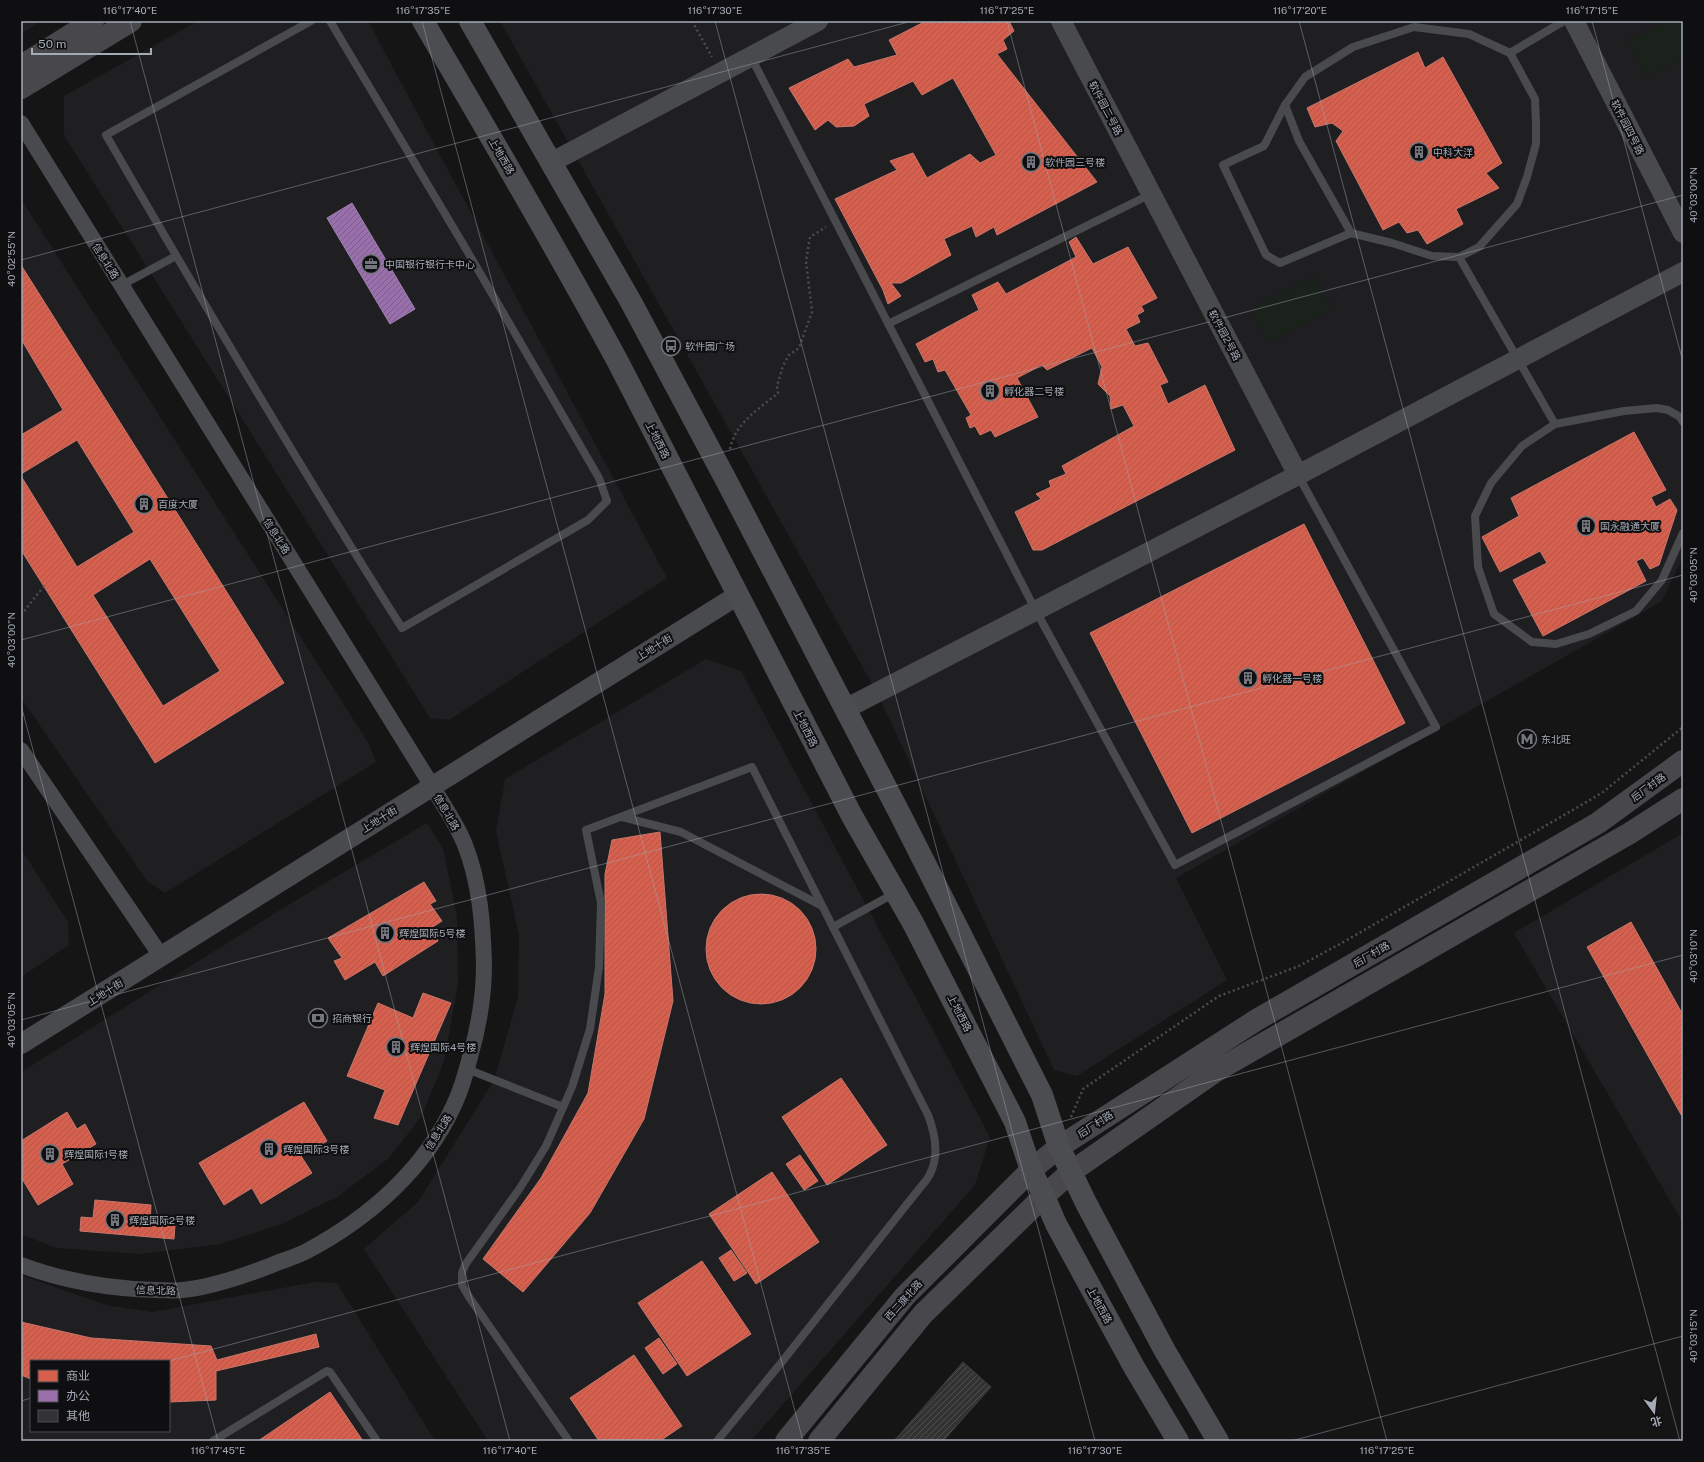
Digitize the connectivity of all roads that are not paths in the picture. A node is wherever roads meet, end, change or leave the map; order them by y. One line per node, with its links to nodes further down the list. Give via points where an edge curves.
1 (93, 21): 13 (main road)
2 (131, 21): 14 (main road)
3 (311, 21): 21 (lane, via 106,135)
4 (330, 21): 21 (lane, via 599,478 607,501 588,520 402,628 330,514)
5 (423, 21): 31 (main road, 上地西路, via 584,300)
6 (470, 21): 17 (main road)
7 (818, 21): 12 (street)
8 (1061, 21): 18 (street, 软件园二号路)
9 (1564, 21): 11 (lane)
10 (1574, 21): 20 (street, 软件园四号路)
11 (1510, 53): 15 (lane, via 1469,34 1414,28 1353,47 1305,77); 22 (lane, via 1534,100 1536,144 1517,204 1479,247)
12 (751, 57): 17 (street); 25 (lane)
13 (21, 66)
14 (21, 88)
15 (1285, 105): 19 (lane, via 1299,141); 19 (lane, via 1264,146 1223,165 1266,255 1280,263)
16 (21, 122): 24 (street, 信息北路)
17 (552, 162): 33 (main road, via 631,302)
18 (1151, 194): 25 (lane); 29 (street, 软件园2号路)
19 (1351, 233): 22 (lane, via 1432,256)
20 (1683, 233)
21 (176, 256): 24 (lane)
22 (1459, 257): 26 (lane)
23 (1683, 272): 26 (street)
24 (122, 286): 36 (street, 信息北路)
25 (888, 324): 32 (lane)
26 (1519, 359): 28 (lane); 29 (street)
27 (1683, 422): 28 (lane, via 1680,417 1668,410 1656,408)
28 (1555, 424): 30 (lane, via 1522,446 1491,483 1475,516 1478,568 1494,614 1532,642 1556,644 1589,634 1636,611 1662,580)
29 (1298, 475): 32 (street); 32 (lane, via 1436,727 1175,865)
30 (1683, 533)
31 (738, 595): 36 (street, 上地十街); 39 (main road, 上地西路, via 852,816)
32 (1036, 611): 33 (street)
33 (845, 709): 46 (main road, via 1042,1096)
34 (21, 750): 42 (street)
35 (1683, 761): 46 (main road, 后厂村路, via 1598,823 1258,1019)
36 (432, 786): 42 (street, 上地十街); 44 (street, 信息北路, via 465,845 476,880 484,935 484,988 478,1030)
37 (1683, 799): 48 (main road, via 1630,833 1216,1071)
38 (622, 816): 40 (lane, via 681,832); 40 (lane, via 752,767); 45 (lane, via 586,830 601,903 599,967 590,1029)
39 (896, 893): 41 (lane); 47 (main road, 上地西路, via 1015,1122)
40 (822, 906): 41 (lane)
41 (833, 927): 54 (lane, via 928,1115 935,1134 935,1155 931,1173)
42 (161, 956): 43 (street, 上地十街)
43 (21, 1044)
44 (467, 1070): 45 (lane); 50 (street, 信息北路, via 451,1111 413,1169 379,1203 306,1251 228,1280 182,1291 137,1290 82,1282)
45 (563, 1107): 53 (lane, via 546,1146 473,1254 462,1274 462,1284)
46 (1059, 1147): 47 (main road, 后厂村路); 48 (main road)
47 (1030, 1170): 49 (main road, 上地西路); 55 (main road, 西二旗北路, via 905,1296)
48 (1071, 1172): 49 (main road); 58 (main road, via 1165,1351)
49 (1044, 1196): 56 (main road, via 924,1314); 57 (main road, 上地西路, via 1056,1224 1134,1367)
50 (21, 1265)
51 (213, 1441): 52 (lane, via 327,1371)
52 (377, 1441)
53 (569, 1441)
54 (716, 1441)
55 (786, 1441)
56 (819, 1441)
57 (1178, 1441)
58 (1218, 1441)

